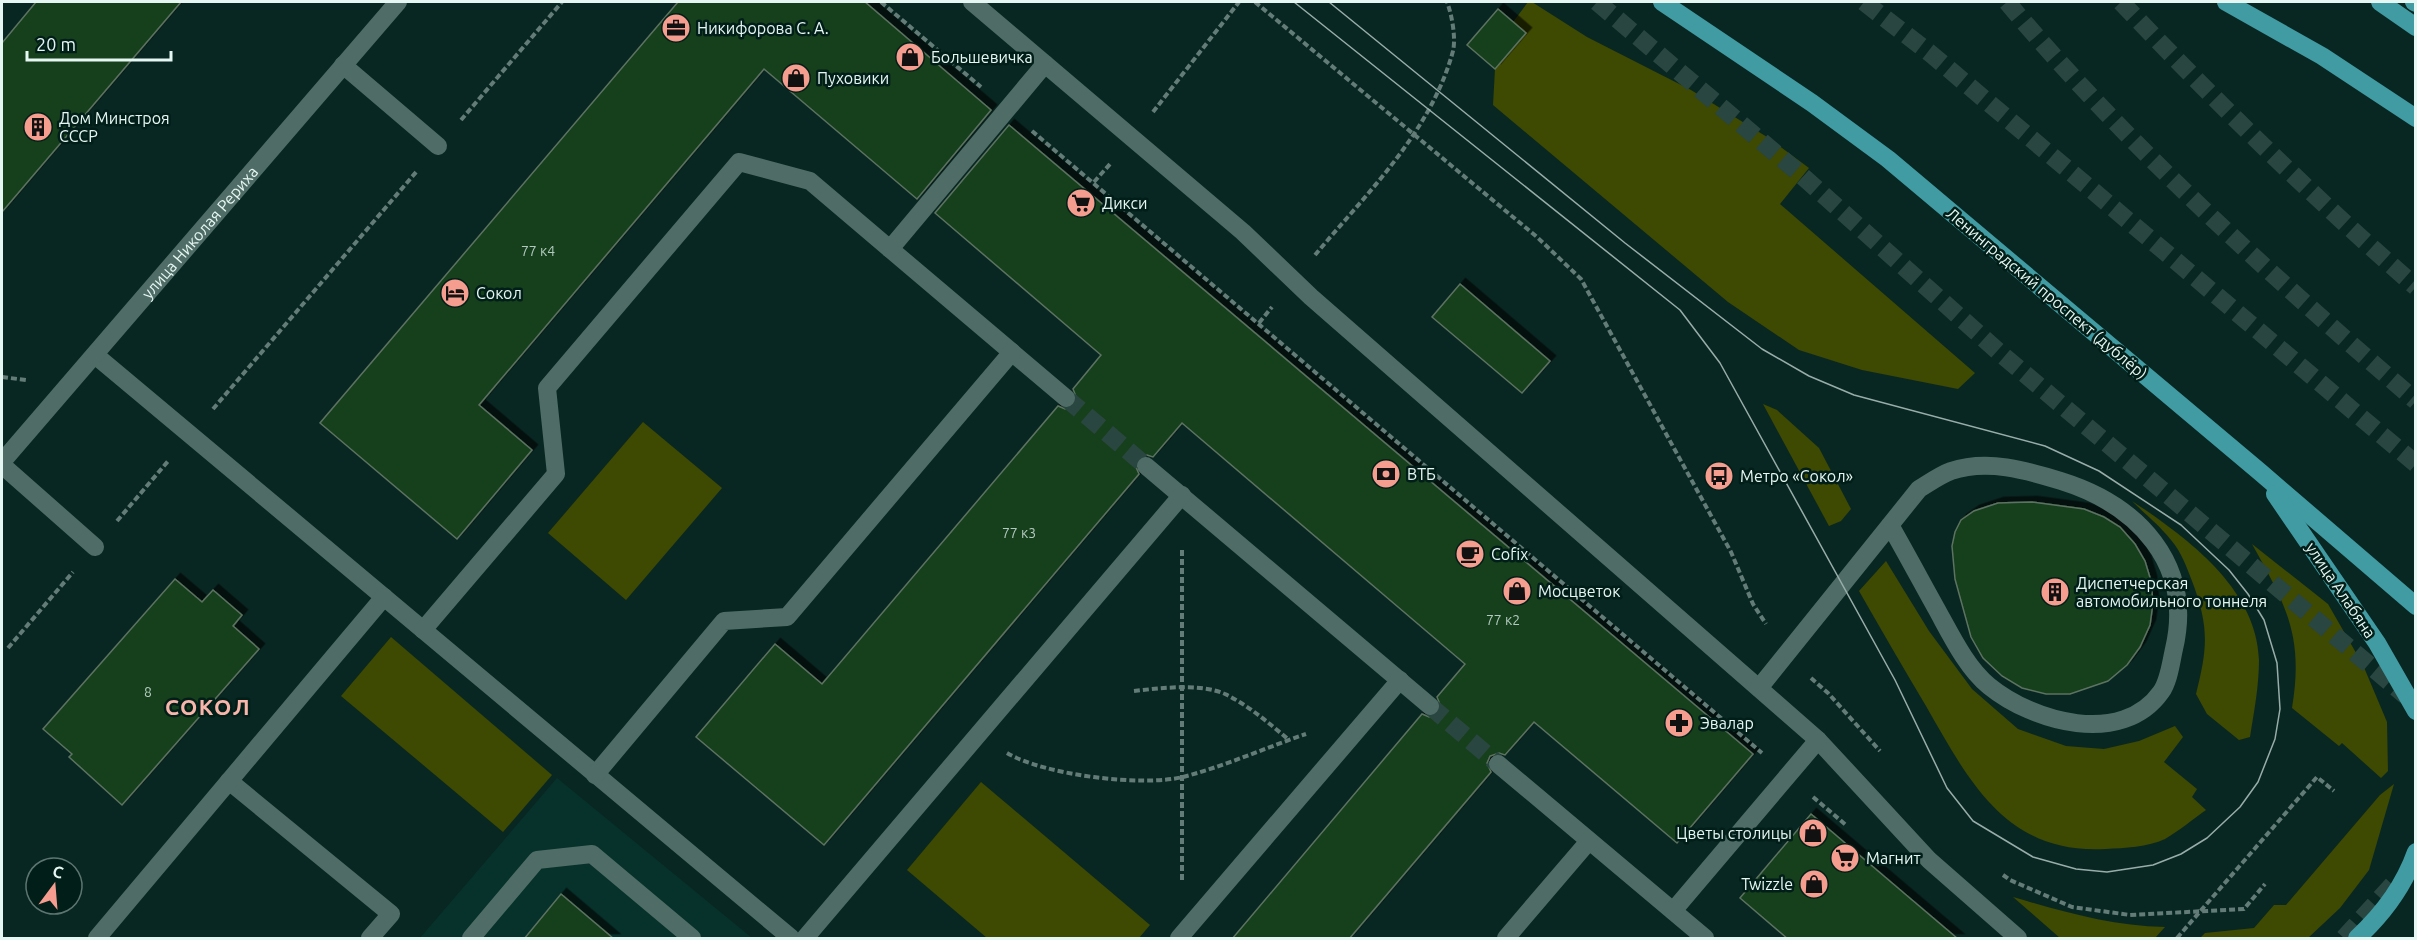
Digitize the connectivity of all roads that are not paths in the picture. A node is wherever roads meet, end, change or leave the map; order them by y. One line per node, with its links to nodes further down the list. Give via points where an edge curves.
1 (398, 2): 8 (street, улица Николая Рериха)
2 (972, 2): 7 (street)
3 (1662, 2): 17 (main road, Ленинградский проспект (дублёр), via 1888,159)
4 (2226, 2): 9 (main road, via 2322,56)
5 (2380, 2): 6 (main road)
6 (2415, 27)
7 (1045, 64): 11 (street); 25 (street, via 1243,232 1311,297)
8 (344, 65): 10 (street); 13 (street, улица Николая Рериха)
9 (2415, 118)
10 (438, 146)
11 (890, 249): 12 (street); 23 (street, via 810,181 739,162 548,388 555,474)
12 (1012, 352): 14 (street); 30 (street, via 787,617 724,621)
13 (95, 355): 15 (street, улица Николая Рериха); 21 (street)
14 (1066, 398)
15 (2, 463): 20 (street)
16 (1146, 466): 18 (street)
17 (2260, 472): 22 (main road, Ленинградский проспект (дублёр)); 27 (main road, улица Алабяна, via 2377,643)
18 (1182, 495): 24 (street); 41 (street)
19 (1890, 525): 19 (street, via 1919,489 1950,471 1985,465 2028,470 2079,486 2116,505 2145,528 2165,559 2177,595 2179,627 2162,691 2143,710 2115,721 2082,725 2018,706 1988,686 1958,648); 25 (street)
20 (95, 547)
21 (384, 597): 23 (street); 31 (street)
22 (2415, 606)
23 (423, 630): 30 (street)
24 (1400, 680): 26 (street); 35 (street)
25 (1759, 688): 28 (street)
26 (1430, 706)
27 (2415, 711)
28 (1818, 740): 34 (street); 44 (street, via 1929,860)
29 (1498, 764): 32 (street)
30 (595, 775): 40 (street)
31 (229, 781): 36 (street); 37 (street, via 391,914)
32 (1589, 841): 34 (street); 42 (street)
33 (2415, 852): 45 (main road, via 2395,896)
34 (1673, 911): 43 (street)
35 (1180, 937)
36 (97, 939)
37 (370, 939)
38 (471, 939): 39 (street, via 537,860 592,854)
39 (692, 939)
40 (791, 939)
41 (805, 939)
42 (1506, 939)
43 (1705, 939)
44 (2018, 939)
45 (2357, 939)

